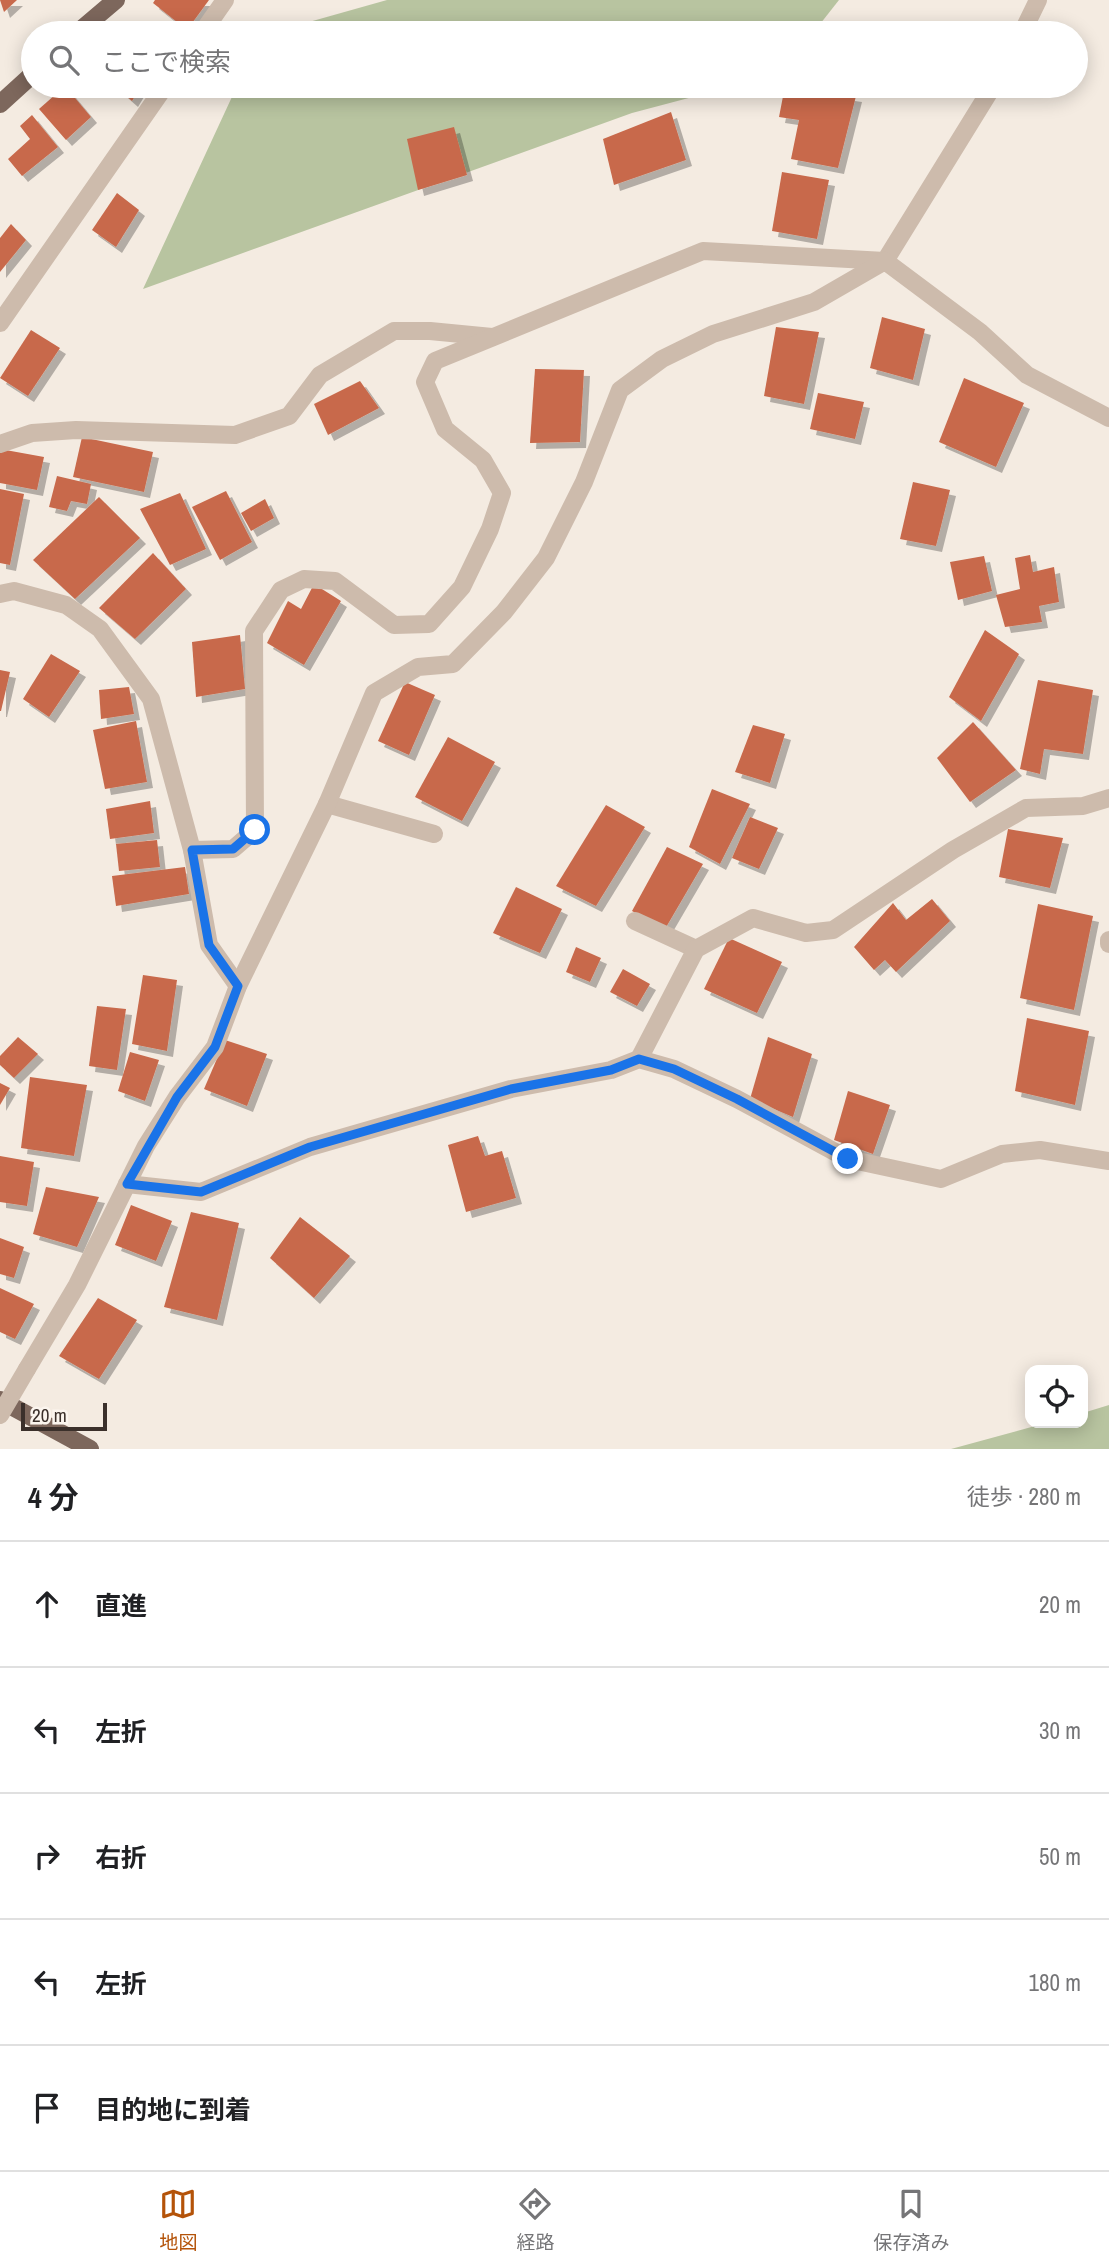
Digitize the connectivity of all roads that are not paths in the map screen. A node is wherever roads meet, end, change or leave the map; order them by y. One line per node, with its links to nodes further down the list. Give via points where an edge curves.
1 (116, 0): 4 (main road)
2 (225, 0): 5 (street)
3 (1038, 0): 6 (street)
4 (92, 21)
5 (210, 21)
6 (1028, 21)
7 (21, 85): 10 (main road)
8 (157, 98): 12 (street)
9 (986, 98): 11 (street)
10 (0, 104)
11 (885, 261): 13 (street, via 703,251); 14 (street, via 980,332 1027,375); 18 (street, via 814,302 713,334 662,359 620,390 584,482 546,558 504,612 453,664 418,667 374,693)
12 (0, 323)
13 (495, 338): 15 (street, via 394,331 320,375 289,416 235,435 76,430 32,433); 20 (street, via 435,360 425,382 445,429 483,460 502,493 461,587 429,624 394,625 335,582 304,579 281,590 254,631 255,830 233,849)
14 (1109, 418)
15 (0, 444)
16 (0, 594): 20 (street, via 13,591 66,605 100,629 151,699)
17 (1109, 798): 22 (street, via 1083,806 1026,808 832,930 806,933 753,918)
18 (327, 804): 19 (street); 23 (street)
19 (434, 834)
20 (192, 850): 23 (street, via 209,945)
21 (635, 921): 22 (street)
22 (696, 949): 24 (street)
23 (238, 986): 26 (street, via 215,1047 177,1097)
24 (639, 1059): 25 (street, via 674,1069 861,1162 942,1179 1002,1154 1040,1150); 26 (street, via 611,1070 511,1089 310,1147 201,1192)
25 (1109, 1161)
26 (127, 1184): 28 (street, bridge, via 77,1285)
27 (0, 1400): 29 (main road)
28 (0, 1415)
29 (90, 1449)

